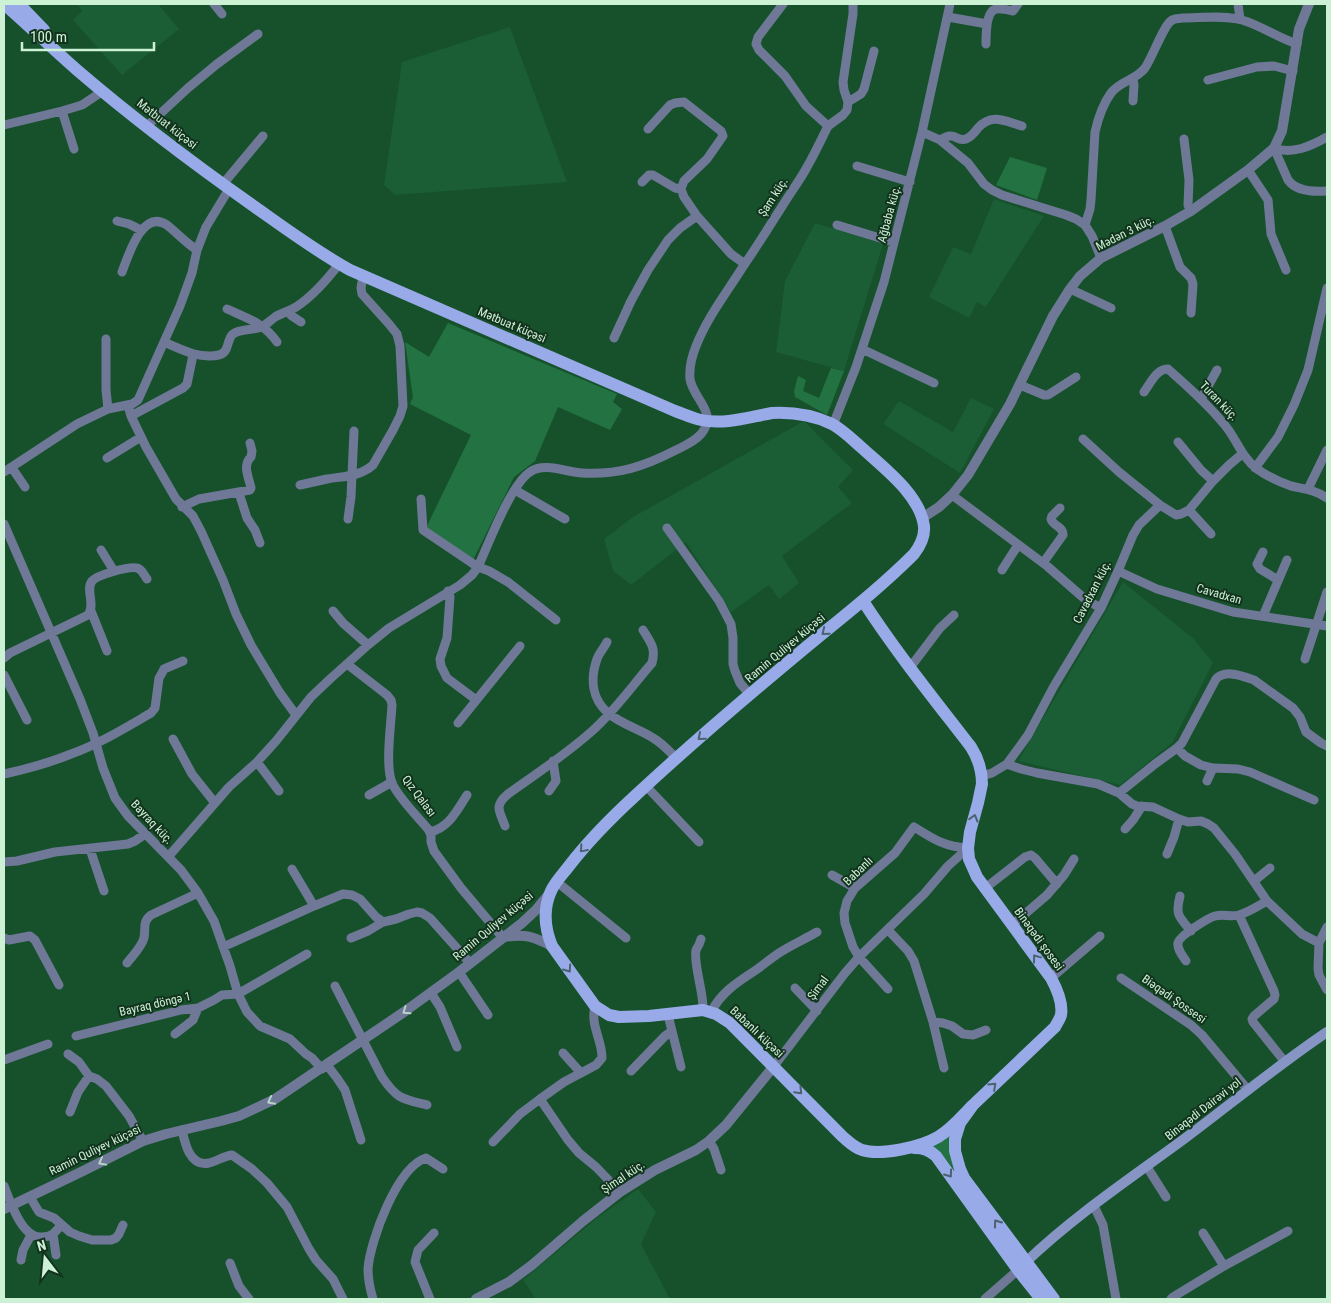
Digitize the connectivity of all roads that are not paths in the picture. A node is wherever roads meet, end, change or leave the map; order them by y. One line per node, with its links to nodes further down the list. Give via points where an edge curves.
1 (4, 4): 21 (main road, Mətbuat küçəsi)
2 (19, 4): 21 (main road, Mətbuat küçəsi)
3 (214, 4): 10 (street)
4 (783, 4): 27 (street, via 756,44 806,106)
5 (853, 4): 23 (street, via 844,82)
6 (950, 4): 11 (street, Ağbaba küç.)
7 (1018, 4): 13 (street, via 1013,11 994,10)
8 (1238, 4): 12 (street)
9 (1309, 4): 16 (street, Mədən 3 küç.)
10 (222, 14)
11 (948, 17): 13 (street); 30 (street, Ağbaba küç.)
12 (1240, 19): 16 (street); 19 (street, via 1182,18 1170,21 1142,72)
13 (987, 24): 15 (street)
14 (258, 34): 26 (street, via 188,88)
15 (986, 44)
16 (1297, 44): 18 (street, Mədən 3 küç.)
17 (874, 51): 23 (street, via 864,89)
18 (1293, 71): 20 (street, via 1274,66 1257,67); 35 (street, Mədən 3 küç., via 1282,130)
19 (1132, 78): 22 (street); 47 (street, via 1110,93 1097,123 1090,209)
20 (1208, 80)
21 (103, 91): 24 (street, via 82,105); 26 (main road, Mətbuat küçəsi)
22 (1133, 101)
23 (848, 102): 27 (street, via 843,115)
24 (62, 111): 25 (street); 36 (street)
25 (4, 125)
26 (147, 126): 41 (main road, Mətbuat küçəsi)
27 (828, 126): 55 (street, Şam küç., via 807,167)
28 (1022, 126): 34 (street, via 988,120 965,139 952,135)
29 (648, 129): 42 (street, via 670,106 684,102 721,131 723,136 707,159 684,181)
30 (922, 132): 34 (street); 40 (street, Ağbaba küç.)
31 (263, 136): 41 (street)
32 (1327, 137): 35 (street, via 1294,151)
33 (1184, 139): 44 (street)
34 (940, 140): 47 (street, via 968,163 992,190 1066,215)
35 (1274, 148): 38 (street, Mədən 3 küç.); 43 (street, via 1291,184)
36 (74, 149)
37 (857, 166): 40 (street)
38 (1248, 170): 44 (street, Mədən 3 küç.); 56 (street, via 1268,200 1271,234)
39 (642, 182): 42 (street, via 652,175)
40 (910, 182): 51 (street, Ağbaba küç.)
41 (226, 186): 52 (street); 54 (main road, Mətbuat küçəsi)
42 (681, 189): 45 (street)
43 (1327, 192)
44 (1191, 211): 49 (street, Mədən 3 küç.)
45 (697, 216): 55 (street, via 731,254); 67 (street, via 680,228 648,270)
46 (118, 221): 50 (street)
47 (1084, 225): 53 (street)
48 (837, 226): 51 (street)
49 (1165, 226): 53 (street, Mədən 3 küç.); 64 (street, via 1180,267 1193,284)
50 (141, 230): 52 (street, via 157,221); 57 (street)
51 (894, 242): 71 (street, Ağbaba küç.)
52 (197, 250): 69 (street, via 187,289)
53 (1101, 258): 60 (street, Mədən 3 küç.)
54 (339, 264): 58 (main road, Mətbuat küçəsi); 63 (street, via 312,295)
55 (745, 264): 82 (street, Şam küç., via 709,318 694,352 690,380 706,412)
56 (1286, 270)
57 (122, 272)
58 (363, 276): 82 (main road, Mətbuat küçəsi, via 675,411); 94 (street, via 362,294 399,340 403,406 373,465)
59 (1327, 288): 92 (street, via 1308,370 1278,437)
60 (1070, 289): 61 (street); 76 (street, Mədən 3 küç., via 1053,316)
61 (1111, 308)
62 (227, 309): 66 (street)
63 (288, 312): 65 (street); 66 (street)
64 (1190, 313)
65 (301, 322)
66 (263, 326): 70 (street); 72 (street, via 232,334 223,354)
67 (614, 338)
68 (106, 339): 80 (street)
69 (164, 342): 72 (street); 79 (street, via 140,396 135,403)
70 (278, 342)
71 (862, 349): 75 (street); 83 (street, Ağbaba küç.)
72 (193, 355): 81 (street, via 187,384 183,388)
73 (1217, 370): 78 (street)
74 (1076, 377): 76 (street, via 1048,395)
75 (934, 383)
76 (1020, 385): 101 (street, Mədən 3 küç., via 976,462)
77 (1144, 392): 78 (street, Turan küç., via 1160,371 1168,369)
78 (1201, 399): 90 (street, Turan küç., via 1232,433)
79 (128, 405): 80 (street); 81 (street)
80 (108, 409): 93 (street, via 62,433)
81 (131, 416): 85 (street)
82 (707, 421): 83 (main road, Mətbuat küçəsi, via 724,422 780,413 807,415); 99 (street, via 701,434 691,442 640,466 614,473 541,468 530,472)
83 (833, 425): 108 (main road, Mətbuat küçəsi, via 898,480)
84 (354, 431): 94 (street)
85 (140, 436): 91 (street); 105 (street)
86 (1083, 438): 104 (street)
87 (1178, 442): 95 (street)
88 (250, 443): 100 (street, via 251,457 246,465 251,488)
89 (1327, 450): 98 (street)
90 (1242, 454): 92 (street, Turan küç.); 95 (street)
91 (107, 458)
92 (1255, 468): 98 (street, Turan küç., via 1278,481)
93 (8, 470): 97 (street)
94 (352, 476): 96 (street); 109 (street)
95 (1213, 480): 107 (street)
96 (300, 485)
97 (25, 487)
98 (1308, 489): 102 (street, Turan küç.)
99 (515, 490): 110 (street); 120 (street)
100 (239, 493): 105 (street, via 199,499); 114 (street)
101 (952, 495): 108 (street, Mədən 3 küç.); 115 (street)
102 (1327, 498)
103 (421, 499): 120 (street, via 423,530)
104 (1160, 505): 107 (street, via 1176,515); 123 (street, Cavadxan küç., via 1139,525)
105 (182, 507): 152 (street, via 192,516 207,543 251,644)
106 (1060, 508): 119 (street, via 1050,520 1064,533)
107 (1189, 510): 113 (street)
108 (922, 518): 128 (main road, Ramin Quliyev küçəsi, via 923,535 914,554)
109 (348, 519)
110 (565, 519)
111 (4, 524): 138 (street, Bayraq küç.)
112 (667, 528): 149 (street, via 719,601 731,624 734,672)
113 (1211, 534)
114 (260, 543)
115 (1018, 546): 119 (street); 121 (street)
116 (101, 550): 122 (street)
117 (1263, 552): 125 (street, via 1257,564)
118 (1287, 560): 125 (street)
119 (1043, 563): 129 (street, via 1086,600)
120 (478, 567): 126 (street); 134 (street, via 508,582)
121 (1002, 570)
122 (114, 571): 124 (street, via 138,568); 130 (street, via 91,583)
123 (1118, 571): 129 (street, Cavadxan küç.); 133 (street, Cavadxan, via 1157,589 1233,612)
124 (147, 579)
125 (1278, 580): 133 (street)
126 (448, 592): 140 (street, via 403,618); 150 (street, via 441,666 447,678)
127 (1327, 592): 135 (street)
128 (863, 601): 147 (main road, Binəqədi şosesi); 149 (main road, Ramin Quliyev küçəsi, one-way to 149)
129 (1101, 608): 162 (street, Cavadxan küç., via 1028,735)
130 (91, 611): 138 (street); 142 (street)
131 (333, 612): 140 (street)
132 (954, 615): 147 (street)
133 (1263, 616): 135 (street, Cavadxan)
134 (556, 620)
135 (1317, 624): 136 (street, Cavadxan); 144 (street)
136 (1327, 626)
137 (643, 630): 151 (street, via 654,654 652,663)
138 (51, 634): 143 (street); 156 (street, Bayraq küç.)
139 (607, 642): 151 (street, via 597,658 593,685 599,703)
140 (368, 644): 146 (street)
141 (520, 646): 150 (street)
142 (107, 651)
143 (4, 658)
144 (1305, 658)
145 (183, 661): 156 (street, via 162,673 155,708 151,713)
146 (347, 664): 152 (street); 167 (street, Qız Qalası, via 391,700 388,762)
147 (909, 669): 165 (main road, Binəqədi şosesi, via 971,747)
148 (4, 675): 153 (street)
149 (750, 695): 159 (main road, Ramin Quliyev küçəsi, one-way to 159)
150 (476, 700): 154 (street)
151 (609, 714): 159 (street, via 654,738); 161 (street)
152 (296, 715): 160 (street)
153 (27, 720)
154 (458, 723)
155 (172, 739): 175 (street, via 192,774)
156 (96, 743): 164 (street, via 63,757); 181 (street, Bayraq küç., via 116,798)
157 (1327, 746): 158 (street, via 1306,732 1297,713 1286,703 1254,680 1226,673 1216,679)
158 (1177, 748): 163 (street, via 1193,761); 171 (street)
159 (676, 758): 168 (main road, Ramin Quliyev küçəsi)
160 (257, 762): 169 (street); 175 (street)
161 (553, 762): 170 (street, via 556,782); 178 (street, via 501,801 498,807)
162 (1007, 764): 165 (street, Cavadxan küç., via 992,774); 171 (street, via 1021,770 1098,784)
163 (1213, 768): 166 (street); 174 (street, via 1250,772)
164 (4, 774)
165 (982, 776): 183 (main road, Binəqədi şosesi, one-way to 165)
166 (1207, 781)
167 (392, 782): 172 (street); 180 (street, Qız Qalası)
168 (646, 786): 182 (street); 194 (main road, Ramin Quliyev küçəsi, one-way to 194, via 600,829)
169 (278, 791)
170 (549, 791)
171 (1120, 793): 176 (street, via 1132,804)
172 (370, 795)
173 (467, 795): 180 (street, via 448,823)
174 (1314, 800)
175 (215, 803): 186 (street)
176 (1142, 806): 177 (street, via 1153,807); 179 (street)
177 (1179, 819): 185 (street); 192 (street, via 1201,821 1214,828)
178 (505, 826)
179 (1125, 829)
180 (430, 832): 212 (street, Qız Qalası, via 434,851)
181 (145, 834): 184 (street, via 128,844); 186 (street, Bayraq küç.)
182 (699, 842)
183 (968, 848): 195 (street, Babanlı, via 947,845 914,827 895,853); 196 (main road, Binəqədi şosesi, via 972,869); 206 (street, Şimal)
184 (90, 849): 188 (street); 197 (street)
185 (1167, 854)
186 (168, 857): 198 (street, Bayraq küç.)
187 (1074, 859): 193 (street)
188 (4, 862)
189 (1270, 868): 192 (street)
190 (292, 869): 201 (street)
191 (832, 875): 195 (street)
192 (1254, 881): 200 (street)
193 (1057, 884): 196 (street, via 1031,856); 204 (street)
194 (554, 887): 212 (street, Ramin Quliyev küçəsi, via 536,910); 213 (street); 216 (main road, via 546,909 546,926)
195 (855, 888): 219 (street, Babanlı, via 844,913)
196 (984, 889): 204 (main road, Binəqədi şosesi)
197 (104, 891)
198 (198, 893): 217 (street, Bayraq küç., via 214,921); 221 (street, via 146,918 144,936)
199 (1180, 896): 207 (street, via 1178,915)
200 (1267, 901): 202 (street); 215 (street, via 1302,934)
201 (314, 906): 203 (street, via 343,894 352,895); 217 (street)
202 (1238, 915): 207 (street, via 1213,916); 251 (street, via 1275,995 1252,1019)
203 (383, 922): 211 (street); 222 (street, via 422,913)
204 (1012, 926): 224 (main road, Binəqədi şosesi, one-way to 204)
205 (1327, 927): 215 (street)
206 (888, 930): 219 (street, Şimal); 239 (street, via 914,961)
207 (1191, 931): 220 (street, via 1178,944)
208 (817, 932): 236 (street, via 742,978)
209 (1100, 936): 224 (street)
210 (4, 938): 226 (street, via 30,936 35,940)
211 (351, 938)
212 (503, 938): 216 (street, via 528,936); 222 (street, Ramin Quliyev küçəsi)
213 (626, 938)
214 (702, 939): 236 (street, via 696,959)
215 (1319, 943): 230 (street, via 1319,975)
216 (552, 946): 233 (main road, one-way to 233)
217 (223, 947): 232 (street, Bayraq küç.)
218 (307, 954): 232 (street, Bayraq döngə 1)
219 (859, 957): 229 (street, Babanlı); 235 (street, Şimal)
220 (1186, 961)
221 (127, 962)
222 (470, 963): 223 (street, Ramin Quliyev küçəsi)
223 (459, 972): 231 (street, Ramin Quliyev küçəsi); 237 (street)
224 (1051, 978): 262 (main road, Binəqədi şosesi, one-way to 224, via 1055,1027 1061,1006)
225 (1121, 978): 259 (street, Biəqədi Şossesi, via 1191,1024)
226 (59, 985)
227 (335, 986): 245 (street)
228 (795, 988): 235 (street)
229 (888, 990)
230 (1327, 990)
231 (431, 993): 245 (street, Ramin Quliyev küçəsi, one-way to 245); 247 (street)
232 (238, 994): 234 (street, Bayraq döngə 1, via 222,995); 253 (street, Bayraq küç., via 247,1012 260,1026 290,1039)
233 (595, 1006): 238 (main road, via 619,1017); 257 (street, via 594,1025 602,1058)
234 (198, 1008): 243 (street, via 193,1020); 244 (street, Bayraq döngə 1)
235 (816, 1010): 252 (street, Şimal)
236 (707, 1011): 238 (main road); 252 (main road, Babanlı küçəsi, via 730,1023)
237 (488, 1015)
238 (668, 1015): 241 (street)
239 (933, 1022): 240 (street, via 952,1026 963,1034 973,1035); 255 (street)
240 (986, 1030)
241 (672, 1031): 254 (street); 256 (street)
242 (1327, 1032): 251 (main road, Binəqədi Dairəvi yol)
243 (175, 1034)
244 (76, 1036)
245 (364, 1040): 253 (street, Ramin Quliyev küçəsi); 261 (street, via 389,1088 405,1100)
246 (48, 1044): 250 (street)
247 (457, 1047)
248 (68, 1054): 258 (street)
249 (563, 1054): 257 (street)
250 (4, 1060)
251 (1285, 1062): 259 (main road, Binəqədi Dairəvi yol)
252 (774, 1066): 267 (street, Şimal küç.); 269 (main road, Babanlı küçəsi, one-way to 269, via 843,1137 860,1150 878,1152)
253 (324, 1067): 264 (street, Ramin Quliyev küçəsi, one-way to 264, via 258,1108 221,1122); 265 (street, Bayraq küç., via 338,1078)
254 (681, 1067)
255 (944, 1068)
256 (631, 1070)
257 (581, 1073): 260 (street)
258 (89, 1076): 263 (street); 266 (street, via 106,1086)
259 (1248, 1090): 270 (main road, Binəqədi Dairəvi yol)
260 (540, 1099): 268 (street); 274 (street, via 579,1153)
261 (427, 1104)
262 (973, 1105): 269 (main road, via 944,1133); 289 (main road, Binəqədi şosesi, one-way to 262, via 960,1168 955,1139 960,1123)
263 (70, 1112)
264 (182, 1130): 266 (street, Ramin Quliyev küçəsi); 292 (street, via 194,1160 207,1164 232,1154 266,1183 287,1207 316,1260 333,1280)
265 (361, 1140)
266 (143, 1141): 275 (street, Ramin Quliyev küçəsi, one-way to 275)
267 (709, 1141): 272 (street); 274 (street, Şimal küç.)
268 (493, 1142)
269 (912, 1147): 289 (main road, Binəqədi şosesi, one-way to 289, via 925,1148 936,1156)
270 (1147, 1166): 276 (street); 277 (main road, Binəqədi Dairəvi yol)
271 (443, 1169): 293 (street, via 423,1159 404,1177 388,1203 369,1259)
272 (721, 1170)
273 (4, 1186): 278 (street)
274 (620, 1192): 295 (street, Şimal küç., via 532,1265 509,1282)
275 (30, 1197): 278 (street, Ramin Quliyev küçəsi); 279 (street, via 40,1212)
276 (1166, 1197)
277 (1094, 1206): 289 (main road, Binəqədi Dairəvi yol, via 1050,1239); 299 (street, via 1103,1225)
278 (8, 1207): 285 (street)
279 (61, 1225): 280 (street, via 79,1236 104,1240 116,1238); 284 (street)
280 (123, 1225)
281 (1288, 1231): 290 (street)
282 (434, 1233): 294 (street, via 418,1250 415,1262)
283 (1203, 1233): 290 (street)
284 (53, 1234): 285 (street, via 38,1238); 286 (street)
285 (31, 1235): 287 (street)
286 (56, 1255)
287 (21, 1260)
288 (230, 1263): 291 (street, via 239,1286)
289 (1022, 1266): 296 (street); 297 (main road, Binəqədi şosesi); 298 (main road, Binəqədi şosesi)
290 (1224, 1266): 300 (street)
291 (249, 1299)
292 (343, 1299)
293 (373, 1299)
294 (430, 1299)
295 (476, 1299)
296 (985, 1299)
297 (1040, 1299)
298 (1054, 1299)
299 (1116, 1299)
300 (1171, 1299)

